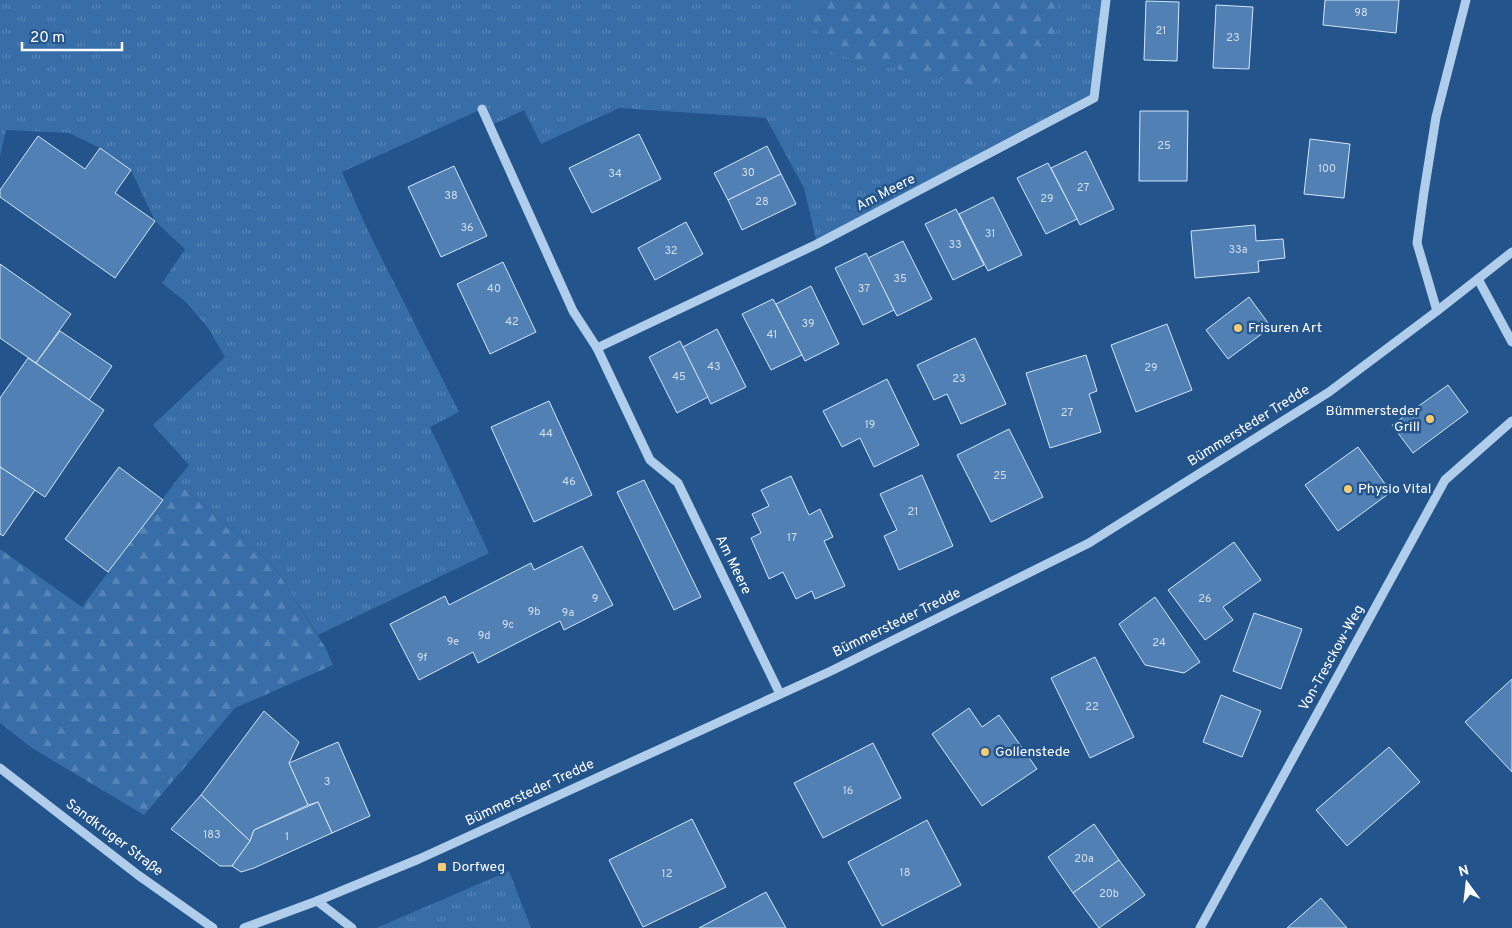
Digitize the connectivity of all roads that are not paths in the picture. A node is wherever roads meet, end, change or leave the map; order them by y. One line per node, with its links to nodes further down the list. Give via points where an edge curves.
1 (1106, 0): 8 (street, Am Meere, via 1094,98 817,244)
2 (1466, 0): 6 (street, via 1436,117 1417,243)
3 (482, 109): 8 (street, Am Meere, via 573,311)
4 (1512, 252): 5 (street, Bümmersteder Tredde)
5 (1478, 279): 6 (street, Bümmersteder Tredde); 7 (street)
6 (1437, 311): 10 (street, Bümmersteder Tredde, via 1329,392 1089,542)
7 (1512, 342)
8 (597, 348): 10 (street, Am Meere, via 650,460 678,483)
9 (1512, 421): 16 (street, Von-Tresckow-Weg, via 1445,480)
10 (780, 694): 12 (street, Bümmersteder Tredde, via 419,859)
11 (0, 768): 13 (street, Sandkruger Straße, via 138,875)
12 (317, 901): 14 (street, Bümmersteder Tredde); 15 (street)
13 (213, 928)
14 (244, 928)
15 (352, 928)
16 (1200, 928)

